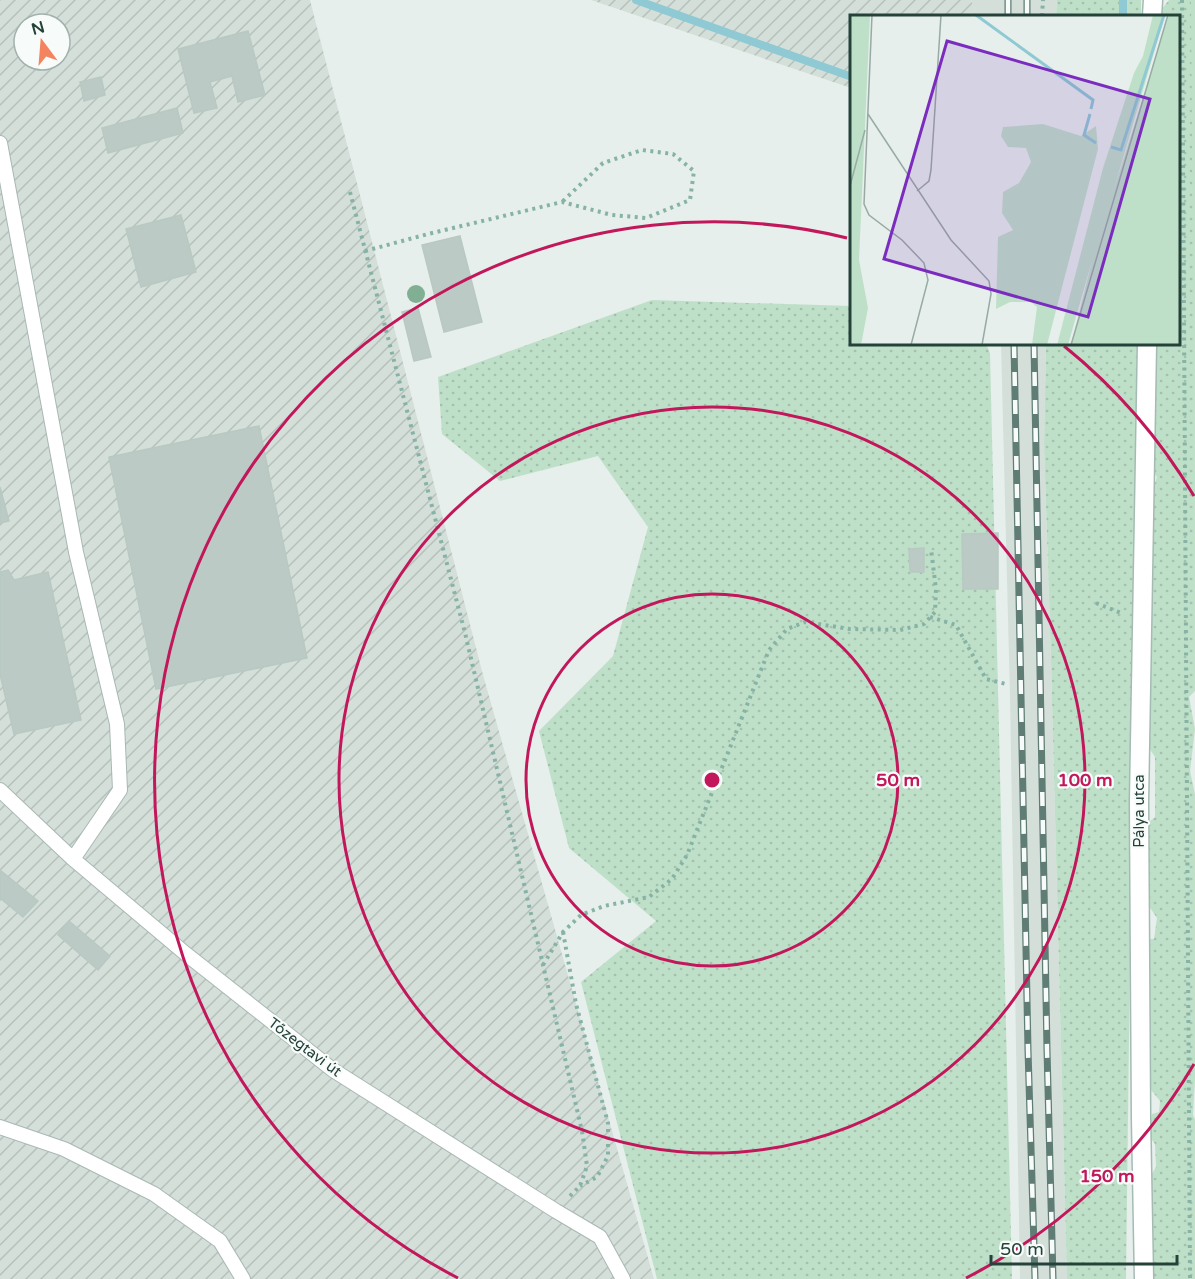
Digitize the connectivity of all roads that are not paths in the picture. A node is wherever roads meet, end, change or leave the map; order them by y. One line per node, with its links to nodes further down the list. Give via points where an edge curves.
1 (1153, 0): 2 (street)
2 (1152, 15)
3 (0, 143): 6 (lane, via 76,552 117,724 120,790)
4 (1146, 345): 10 (street, Pálya utca, via 1138,802)
5 (0, 790): 6 (lane, Tőzegtavi út)
6 (73, 859): 9 (lane, Tőzegtavi út, via 333,1070 600,1237)
7 (0, 1127): 8 (lane, via 64,1149 154,1194 220,1241)
8 (243, 1279)
9 (623, 1279)
10 (1144, 1279)

